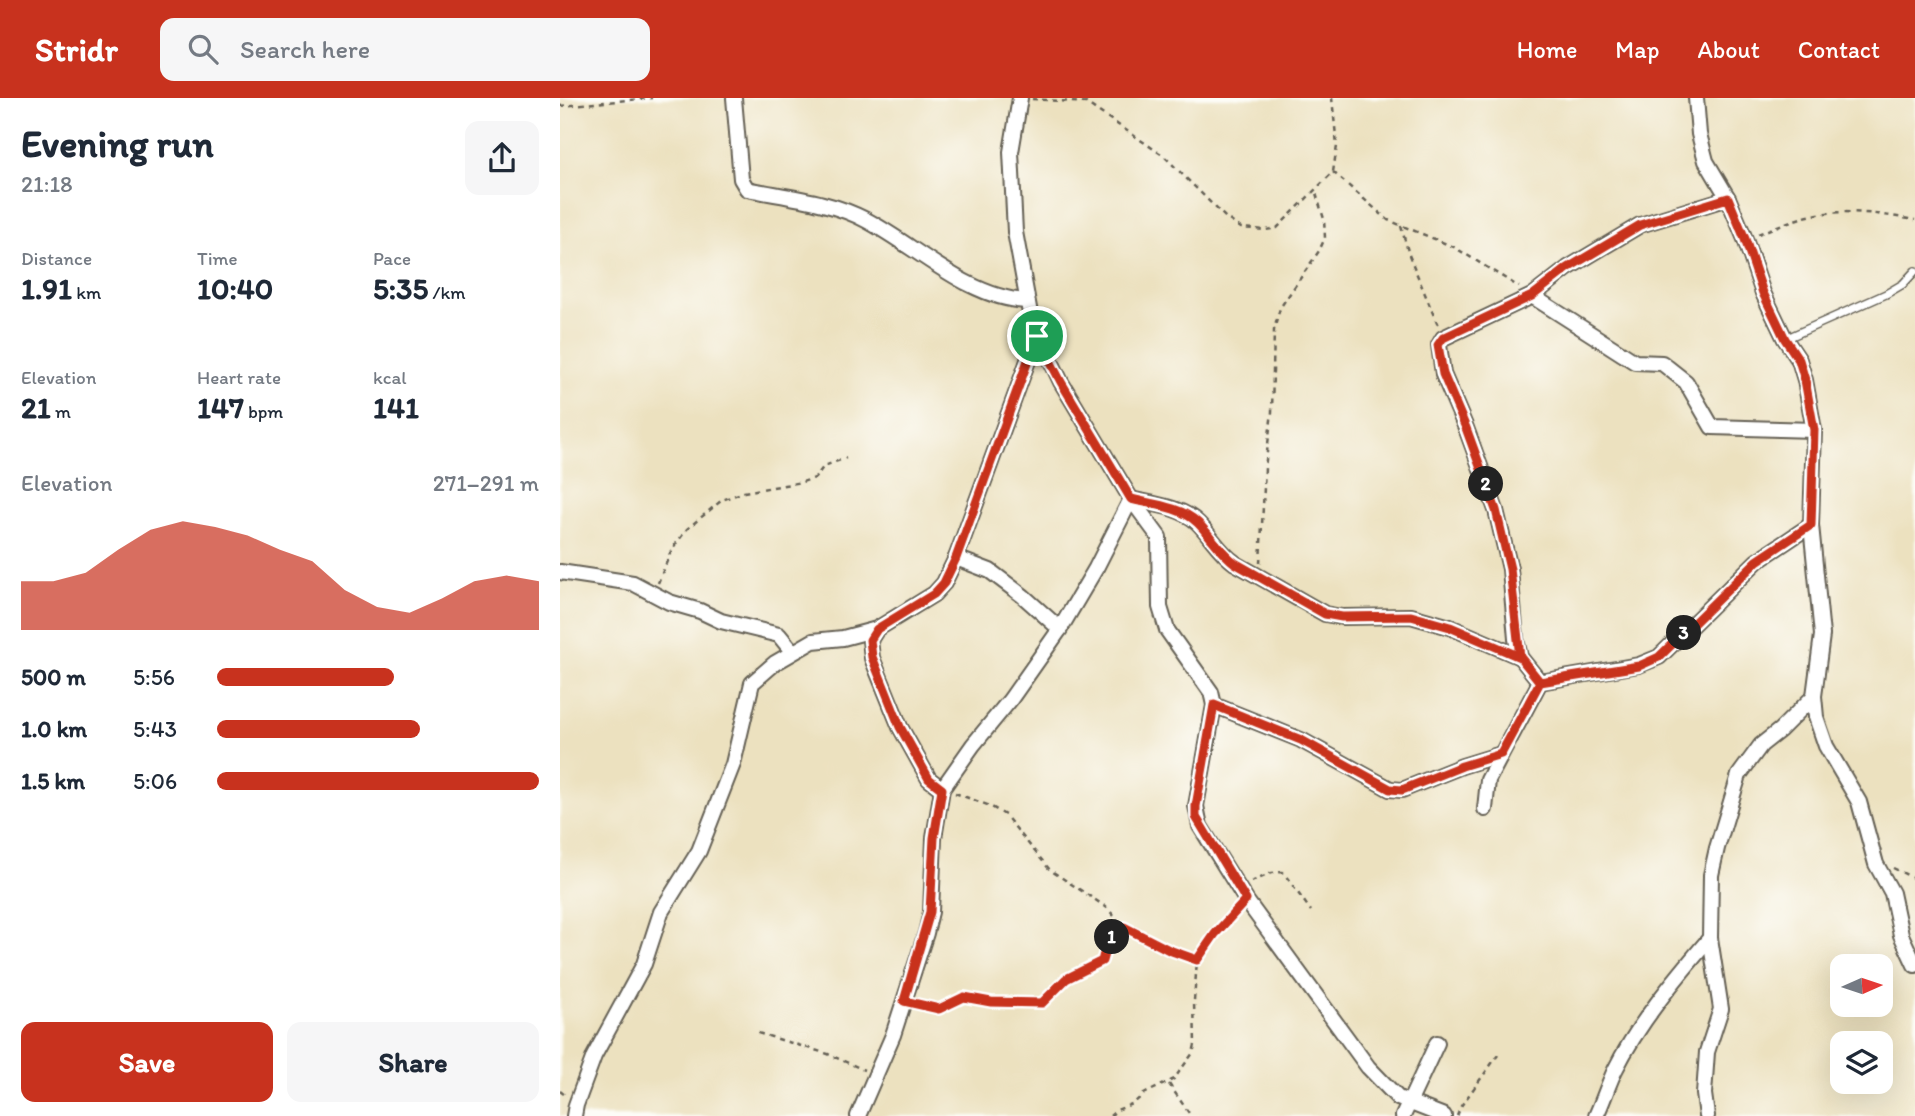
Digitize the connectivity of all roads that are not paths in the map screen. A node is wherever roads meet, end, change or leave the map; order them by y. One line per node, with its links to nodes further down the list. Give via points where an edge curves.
1 (734, 98): 7 (street, via 741,180 747,188 864,218 969,284)
2 (1019, 98): 7 (street, via 1011,152 1015,232)
3 (1696, 98): 4 (street, via 1706,161)
4 (1728, 198): 6 (street, via 1640,225 1568,268); 9 (street)
5 (1915, 271): 9 (lane, via 1886,294)
6 (1532, 296): 10 (street, via 1635,362 1662,363 1686,383 1712,427); 18 (street, via 1443,338 1438,345 1443,374 1496,510 1510,569)
7 (1027, 301): 8 (street)
8 (1037, 336): 11 (street); 13 (street)
9 (1785, 339): 10 (street, via 1799,360)
10 (1814, 430): 12 (street)
11 (1131, 499): 16 (street); 18 (street, via 1184,513 1223,554 1325,614 1411,616); 21 (street, via 1159,537 1160,607 1167,630 1211,692)
12 (1811, 525): 19 (street, via 1757,561 1659,657 1639,666); 20 (street, via 1822,635)
13 (956, 558): 15 (street, via 934,594); 16 (street, via 990,571)
14 (560, 572): 17 (street, via 632,583 721,621 779,635)
15 (877, 629): 17 (street, via 813,641); 23 (street, via 870,649 895,715 929,779)
16 (1060, 629): 23 (street)
17 (792, 651): 29 (street, via 749,689 733,764 699,851 661,912 643,964 594,1056)
18 (1520, 657): 19 (street)
19 (1540, 682): 22 (street)
20 (1814, 695): 25 (street, via 1761,745 1738,775 1711,875); 26 (street, via 1815,717 1826,746 1859,802 1876,864 1892,893 1901,935)
21 (1214, 705): 22 (street, via 1301,740 1390,789 1402,790); 28 (street, via 1196,817 1243,895 1368,1067)
22 (1501, 754): 24 (street, via 1488,780)
23 (942, 789): 30 (street, via 930,912 904,1001)
24 (1485, 809)
25 (1710, 937): 32 (street, via 1633,1039); 33 (street, via 1721,1009 1707,1052)
26 (1915, 965)
27 (1437, 1043): 28 (street)
28 (1407, 1110): 31 (street)
29 (574, 1116)
30 (858, 1116)
31 (1444, 1116)
32 (1596, 1116)
33 (1707, 1116)

